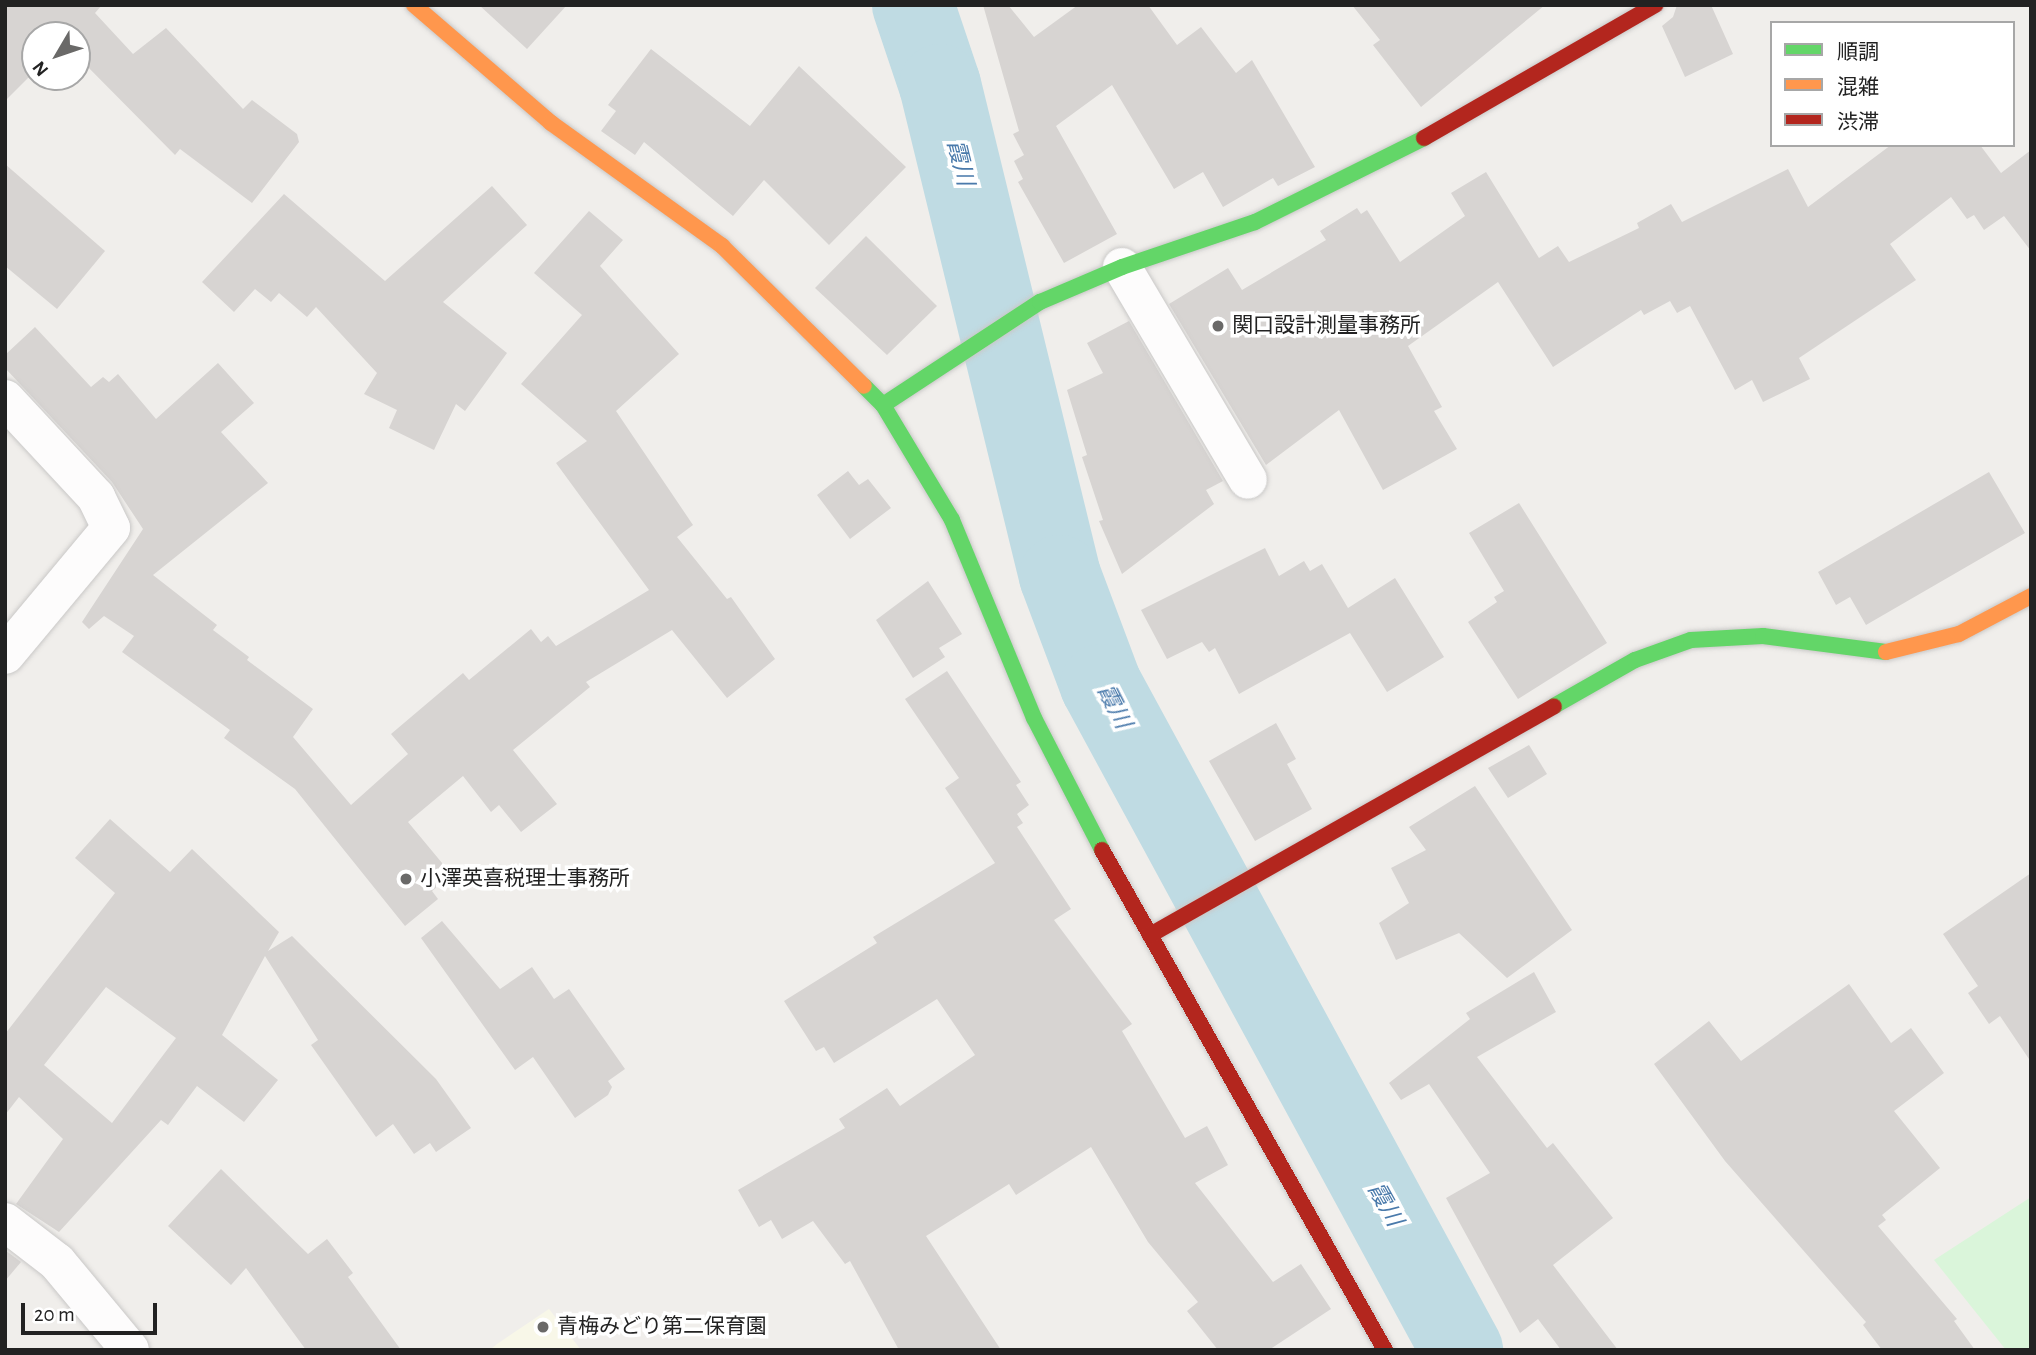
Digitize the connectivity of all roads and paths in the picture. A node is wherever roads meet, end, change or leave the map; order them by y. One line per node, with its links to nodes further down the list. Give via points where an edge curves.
1 (414, 5): 5 (street, via 551,123 722,246)
2 (1655, 5): 3 (street, via 1400,151 1255,222)
3 (1122, 267): 5 (street, via 1033,306); 6 (street)
4 (5, 399): 8 (street, via 96,497 111,528)
5 (883, 405): 9 (street, via 952,520 1034,718)
6 (1248, 480)
7 (2031, 596): 9 (street, via 1959,634 1881,653 1763,636 1691,640 1635,660)
8 (5, 655)
9 (1150, 935): 12 (street)
10 (5, 1222): 11 (street, via 57,1262)
11 (130, 1350)
12 (1385, 1350)

